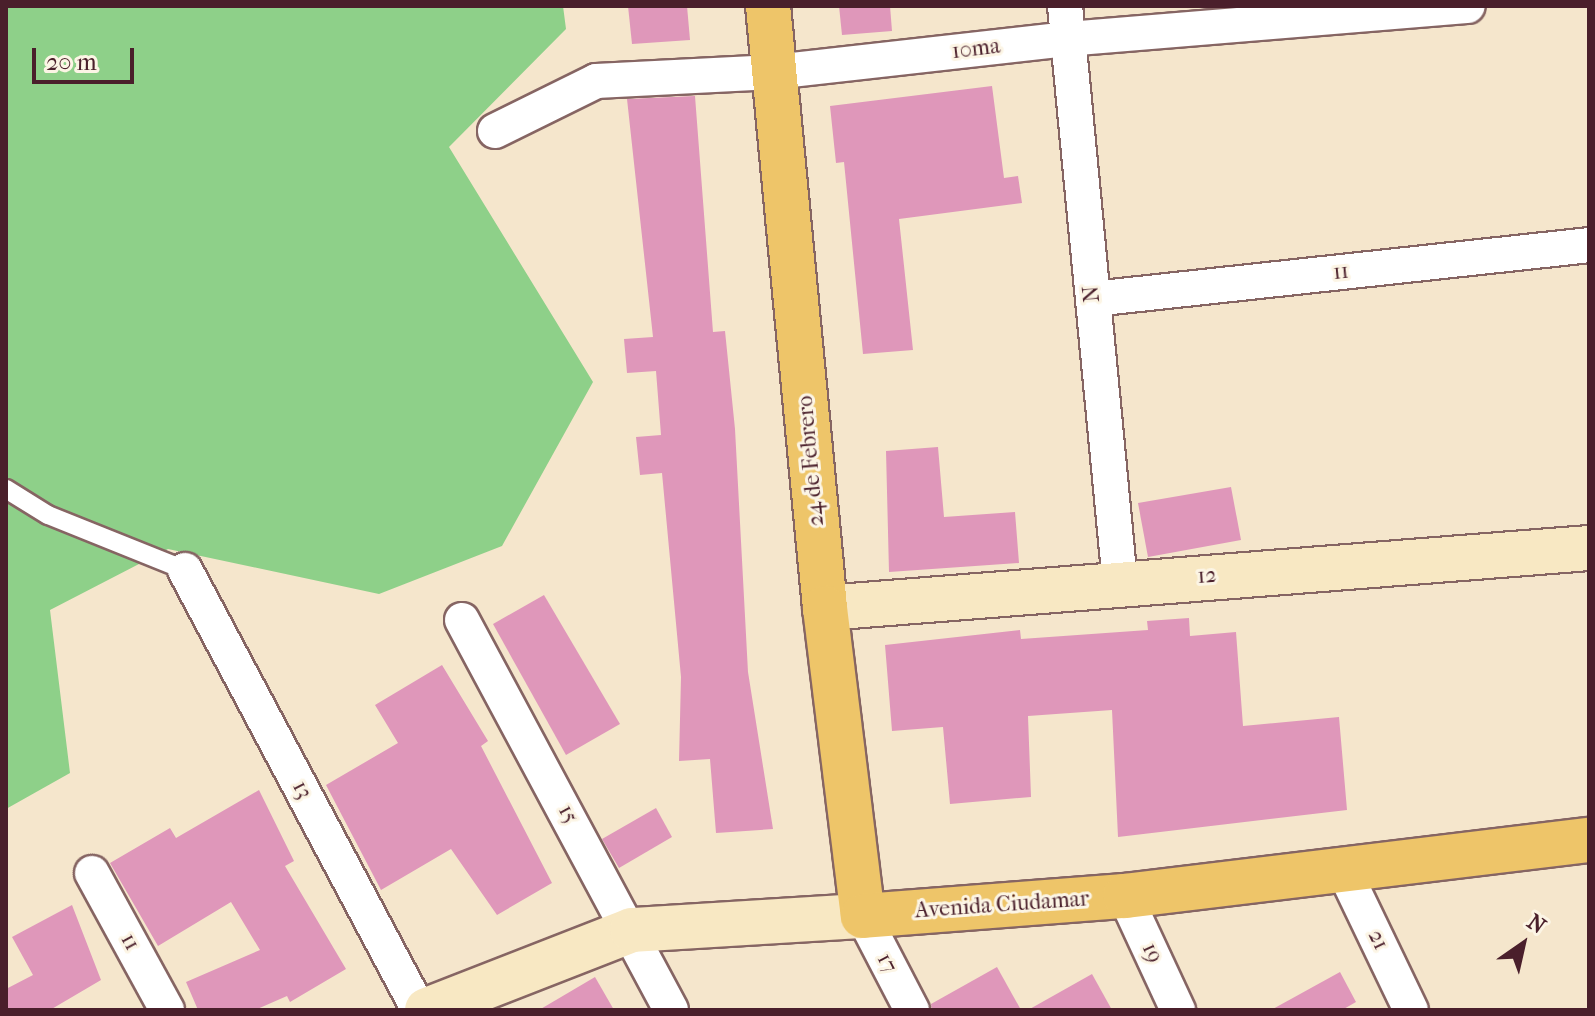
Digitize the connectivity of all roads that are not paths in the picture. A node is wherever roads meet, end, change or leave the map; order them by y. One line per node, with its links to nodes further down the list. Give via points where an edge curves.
1 (768, 6): 4 (main road, 24 de Febrero)
2 (1468, 6): 3 (street, 10ma)
3 (1066, 22): 4 (street, 10ma); 7 (street, N)
4 (774, 72): 5 (street, 10ma, via 596,81); 12 (main road, 24 de Febrero)
5 (495, 131)
6 (1589, 245): 7 (street, 11)
7 (1093, 299): 11 (street, N)
8 (6, 489): 10 (lane, via 48,515)
9 (1589, 548): 11 (main road, 12)
10 (185, 570): 21 (street, 13)
11 (1120, 583): 12 (main road, 12)
12 (825, 608): 18 (main road, 24 de Febrero)
13 (462, 620): 19 (street, 15)
14 (1589, 840): 15 (main road, Avenida Ciudamar)
15 (1344, 871): 17 (main road, Avenida Ciudamar); 26 (street, 21)
16 (92, 873): 20 (street, 11)
17 (1125, 896): 18 (main road, Avenida Ciudamar); 25 (street, 19)
18 (863, 916): 19 (main road, Avenida Ciudamar); 24 (street, 17)
19 (632, 930): 22 (main road, Avenida Ciudamar); 23 (street, 15)
20 (167, 1010)
21 (419, 1010)
22 (427, 1010)
23 (671, 1010)
24 (912, 1010)
25 (1178, 1010)
26 (1411, 1010)

